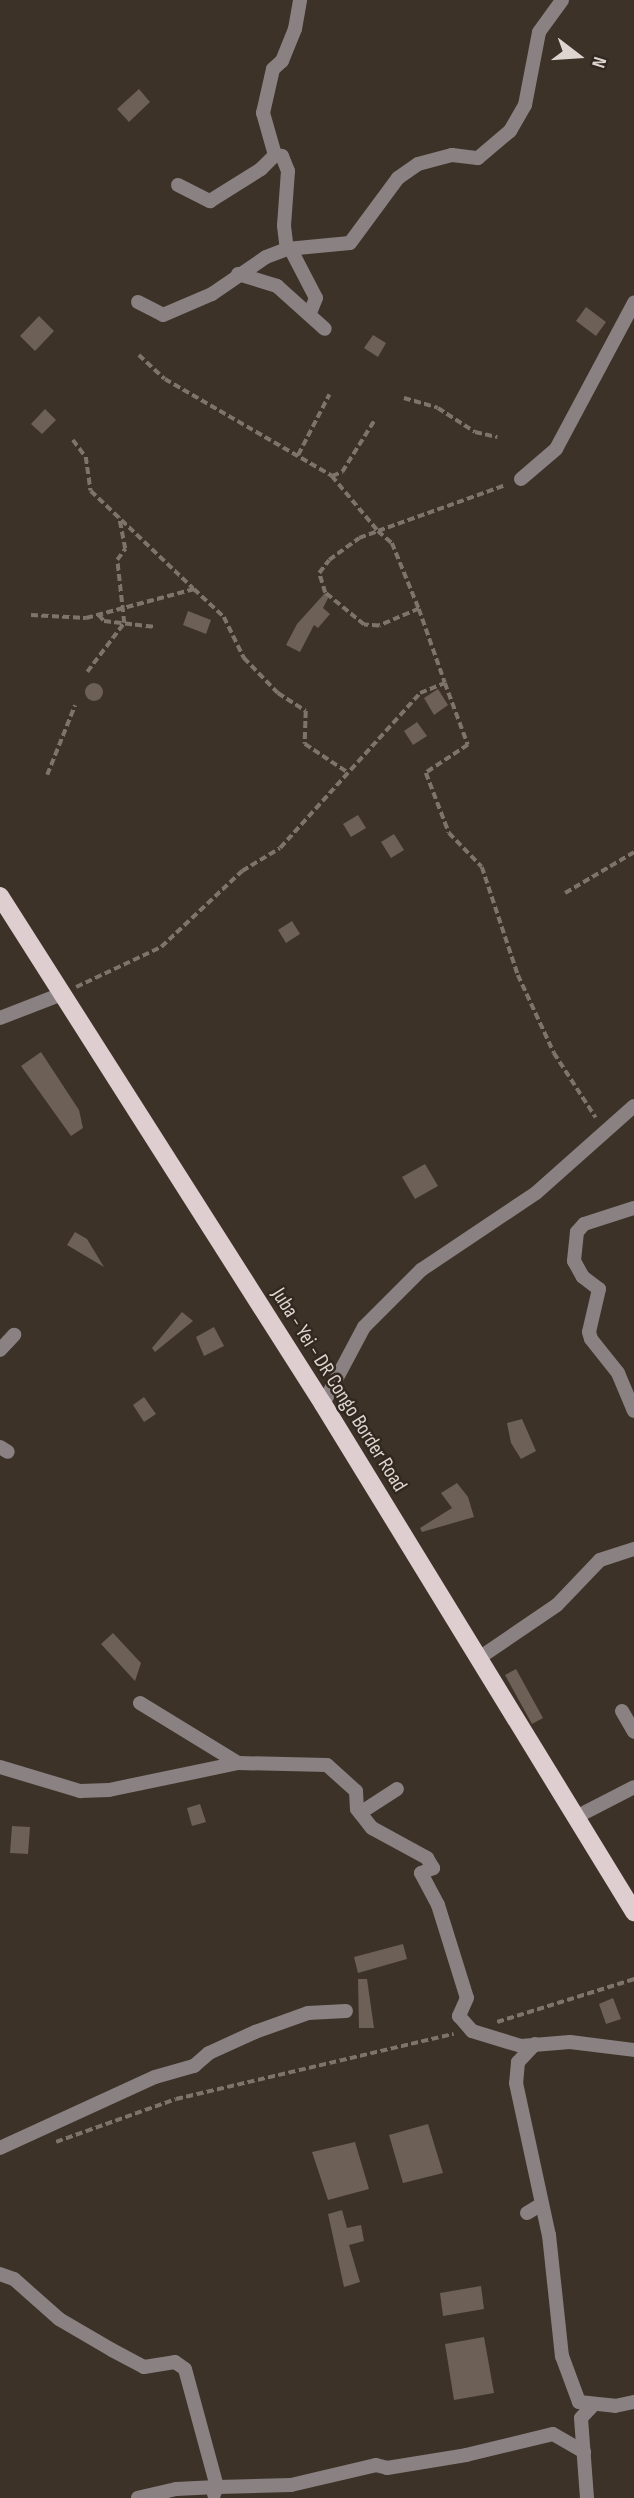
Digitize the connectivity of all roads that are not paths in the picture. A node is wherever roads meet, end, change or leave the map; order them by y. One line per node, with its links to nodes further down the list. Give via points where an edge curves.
1 (300, 0): 3 (street, via 295,29 282,61 273,69 262,113)
2 (562, 0): 5 (street, via 539,32 525,105 510,131 478,158 452,155 418,164 398,178 350,243)
3 (275, 155): 4 (street, via 210,201); 5 (street, via 282,156 288,171 284,226)
4 (178, 186)
5 (289, 249): 6 (street); 9 (street, via 316,298)
6 (238, 274): 7 (street, via 212,294 163,315); 9 (street, via 277,286)
7 (138, 302)
8 (634, 303): 11 (street, via 555,449)
9 (310, 313): 10 (street)
10 (325, 329)
11 (521, 479)
12 (0, 895): 13 (main road, Juba - Yei - DR Congo Border Road)
13 (62, 994): 14 (street); 19 (main road, Juba - Yei - DR Congo Border Road)
14 (0, 1018)
15 (634, 1106): 19 (street, via 536,1193 421,1270 364,1327)
16 (634, 1208): 20 (street, via 584,1224 577,1232 574,1261 583,1277 599,1289 591,1339 618,1373)
17 (14, 1335): 18 (street)
18 (0, 1350)
19 (323, 1404): 22 (main road, Juba - Yei - DR Congo Border Road)
20 (634, 1411)
21 (634, 1549): 22 (street, via 600,1560 557,1605)
22 (479, 1658): 31 (main road, Juba - Yei - DR Congo Border Road)
23 (140, 1703): 26 (street)
24 (622, 1711): 25 (street)
25 (634, 1732)
26 (237, 1763): 27 (street, via 109,1790 80,1791); 30 (street, via 327,1765 356,1791)
27 (0, 1767)
28 (634, 1787): 31 (street)
29 (397, 1789): 30 (street)
30 (360, 1813): 34 (street, via 372,1828 411,1847 433,1868 421,1873 438,1905 467,1998 459,2016 471,2031)
31 (576, 1817): 32 (main road, Juba - Yei - DR Congo Border Road)
32 (634, 1912)
33 (346, 2011): 38 (street, via 308,2013 255,2032 209,2053 194,2066 155,2077)
34 (509, 2042): 35 (street); 37 (street)
35 (535, 2043): 36 (street); 37 (street, via 518,2062)
36 (634, 2049)
37 (517, 2072): 39 (street, via 518,2099)
38 (0, 2148)
39 (542, 2204): 40 (street); 43 (street, via 562,2356 579,2402)
40 (527, 2213)
41 (0, 2274): 45 (street, via 14,2279 59,2319 144,2367 175,2362 185,2370)
42 (634, 2402): 43 (street)
43 (594, 2404): 44 (street, via 581,2418)
44 (584, 2452): 45 (street, via 553,2434 466,2455 376,2465 291,2485); 47 (street)
45 (214, 2493): 46 (street, via 176,2489)
46 (138, 2498)
47 (587, 2498)

